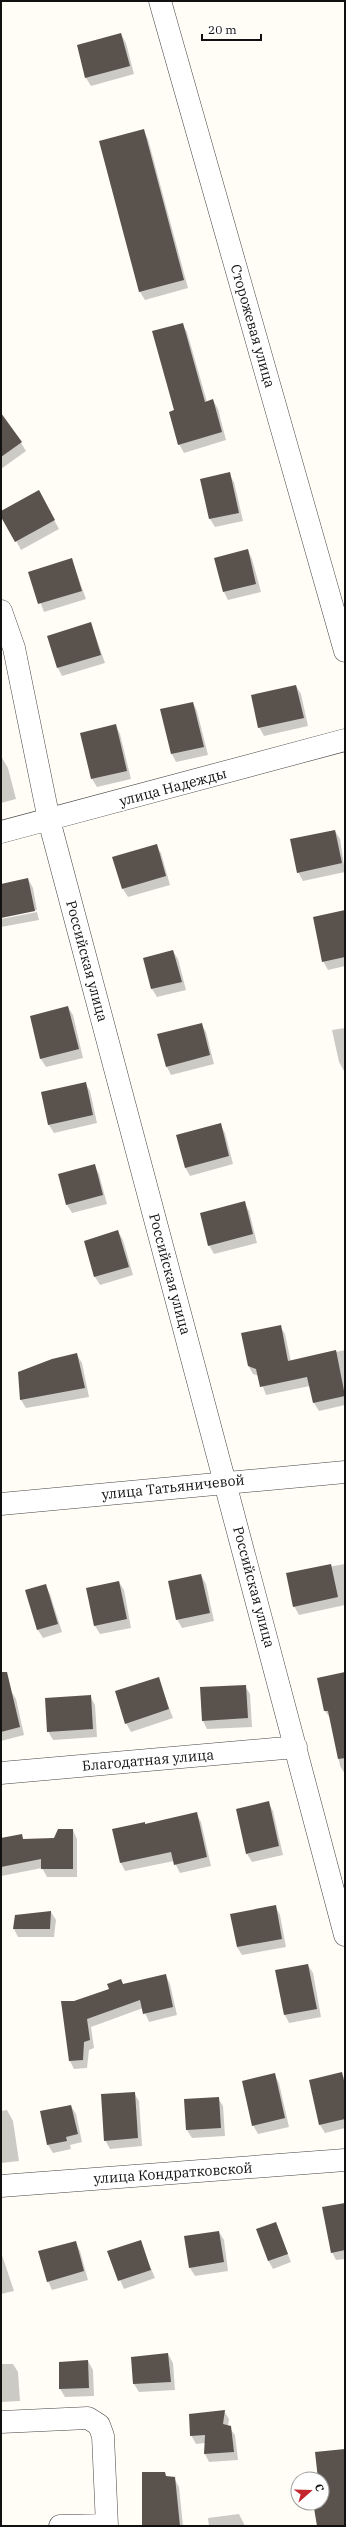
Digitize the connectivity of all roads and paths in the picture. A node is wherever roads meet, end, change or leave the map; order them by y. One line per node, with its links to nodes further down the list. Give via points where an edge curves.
1 (160, 1): 3 (street, Сторожевая улица)
2 (1, 611): 5 (street, Российская улица, via 14,648)
3 (345, 651)
4 (345, 740): 5 (street, улица Надежды)
5 (49, 820): 6 (street, улица Надежды); 8 (street, Российская улица)
6 (1, 832)
7 (345, 1472): 8 (street, улица Татьяничевой)
8 (226, 1482): 9 (street, улица Татьяничевой); 10 (street, Российская улица)
9 (1, 1504)
10 (296, 1748): 11 (street, Благодатная улица); 12 (street, Российская улица)
11 (1, 1773)
12 (345, 1935)
13 (345, 2160): 14 (street, улица Кондратковской)
14 (1, 2186)
15 (1, 2422): 17 (street, via 88,2418 99,2425 103,2436)
16 (60, 2526): 17 (street)
17 (107, 2526)

